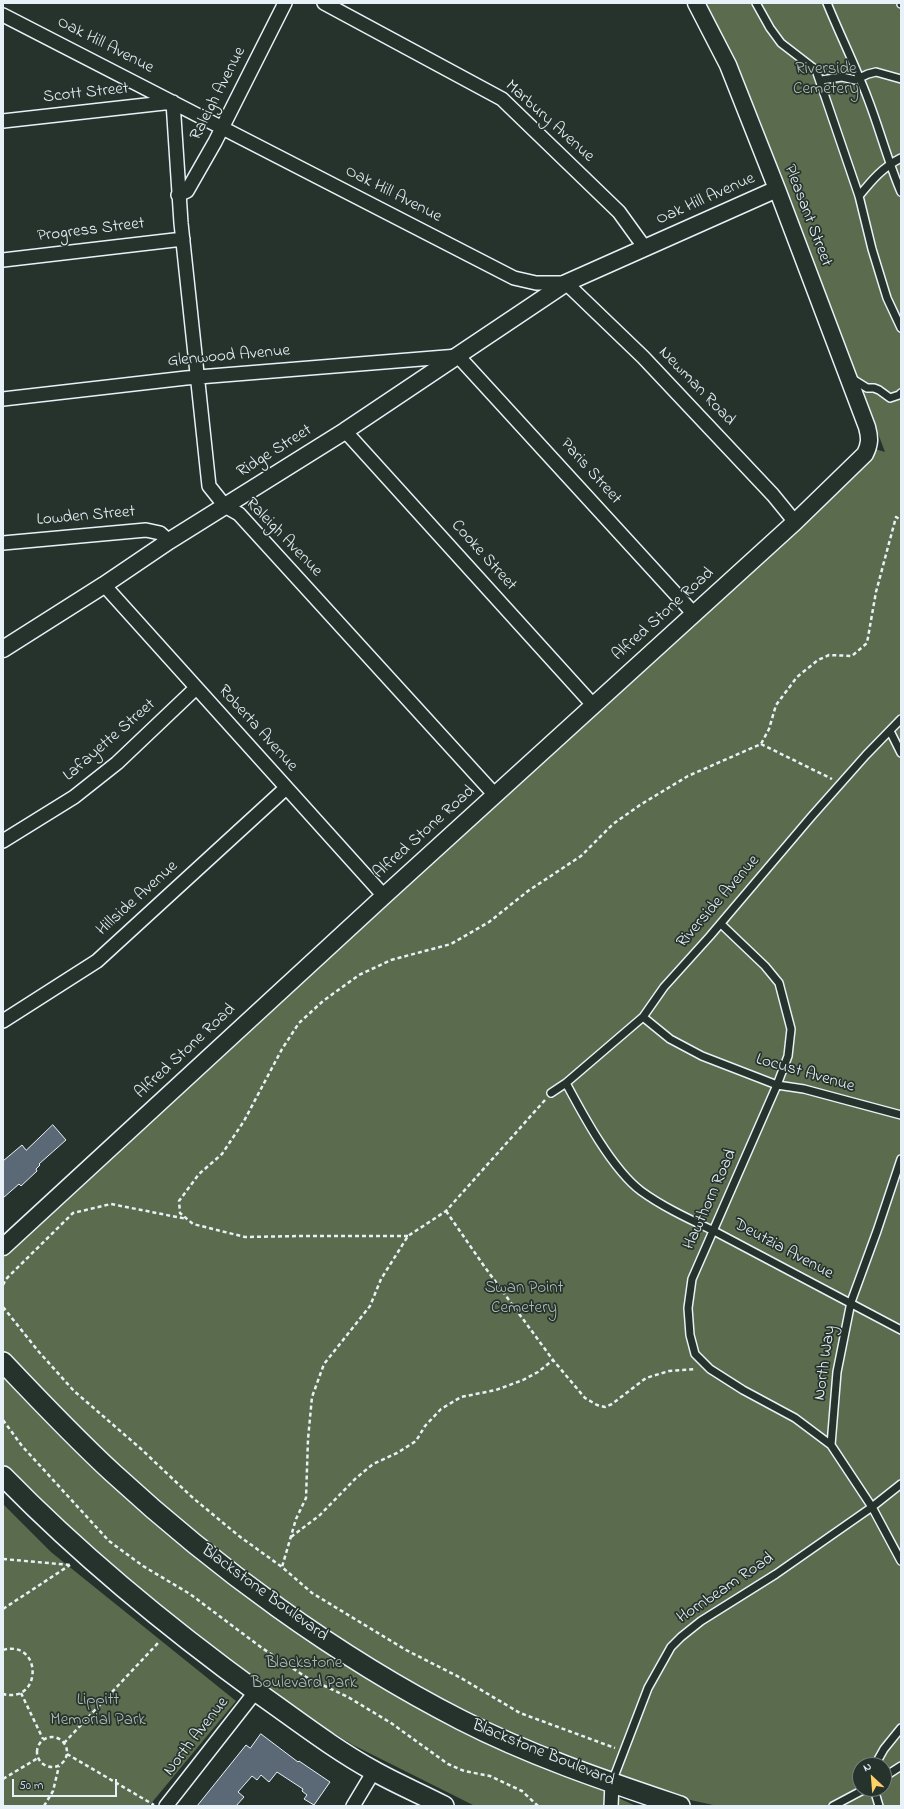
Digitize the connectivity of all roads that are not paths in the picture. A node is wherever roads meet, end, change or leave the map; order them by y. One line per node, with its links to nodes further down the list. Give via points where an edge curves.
1 (285, 3): 12 (street, Raleigh Avenue)
2 (324, 3): 20 (street, Marbury Avenue, via 502,99 619,212)
3 (696, 3): 15 (street, Pleasant Street, via 728,65)
4 (756, 3): 9 (lane, via 781,43 816,70)
5 (827, 3): 7 (lane)
6 (3, 15): 10 (street, Oak Hill Avenue)
7 (859, 79): 8 (lane, via 876,72); 9 (lane, via 842,77); 14 (lane, via 883,140)
8 (901, 79)
9 (821, 80): 18 (lane)
10 (172, 102): 11 (street, Scott Street); 12 (street, Oak Hill Avenue); 17 (street, Raleigh Avenue)
11 (3, 121)
12 (222, 129): 17 (street, Raleigh Avenue, via 187,191); 22 (street, Oak Hill Avenue, via 514,278 536,283)
13 (901, 158): 14 (lane)
14 (889, 164): 16 (lane); 18 (lane, via 874,177)
15 (777, 189): 20 (street, Oak Hill Avenue); 25 (street, Pleasant Street)
16 (901, 192)
17 (178, 195): 19 (street, Raleigh Avenue)
18 (859, 196): 23 (lane, via 887,298)
19 (183, 239): 21 (street, Progress Street); 26 (street, Raleigh Avenue)
20 (645, 248): 22 (street, Oak Hill Avenue)
21 (3, 260)
22 (566, 283): 24 (street, Ridge Street); 32 (street, Newman Road, via 648,363 774,495)
23 (901, 328)
24 (458, 356): 26 (street, Glenwood Avenue); 29 (street, Ridge Street); 36 (street, Paris Street)
25 (847, 376): 27 (lane, via 867,388 879,390 890,398); 30 (street, Pleasant Street, via 867,427)
26 (198, 377): 28 (street, Glenwood Avenue); 31 (street, Raleigh Avenue, via 209,486)
27 (901, 393)
28 (3, 399)
29 (344, 431): 31 (street, Ridge Street); 39 (street, Cooke Street)
30 (869, 446): 32 (street, Alfred Stone Road, via 859,461)
31 (225, 506): 33 (street, Ridge Street); 44 (street, Raleigh Avenue, via 239,514)
32 (795, 522): 36 (street, Alfred Stone Road)
33 (169, 541): 34 (street, Lowden Street, via 160,533 146,530); 35 (street, Ridge Street)
34 (3, 543)
35 (104, 585): 37 (street, Ridge Street); 38 (street, Roberta Avenue)
36 (694, 614): 39 (street, Alfred Stone Road)
37 (3, 649)
38 (196, 688): 43 (street, Roberta Avenue); 45 (street, Lafayette Street, via 117,763 74,797)
39 (594, 706): 44 (street, Alfred Stone Road)
40 (901, 719): 41 (lane, Riverside Avenue)
41 (890, 731): 42 (lane); 47 (lane, Riverside Avenue, via 840,783)
42 (901, 753)
43 (286, 788): 46 (street, Roberta Avenue); 49 (street, Hillside Avenue, via 97,961)
44 (495, 795): 46 (street, Alfred Stone Road)
45 (3, 841)
46 (384, 896): 56 (street, Alfred Stone Road)
47 (721, 924): 48 (lane, Riverside Avenue, via 664,987); 51 (lane, Hawthorn Road, via 779,983 791,1028 788,1056)
48 (643, 1017): 50 (lane, Riverside Avenue); 51 (lane, Locust Avenue, via 670,1039 702,1056)
49 (3, 1021)
50 (566, 1083): 52 (lane, Riverside Avenue); 55 (lane, Deutzia Avenue, via 590,1127 621,1170 640,1191)
51 (777, 1085): 53 (lane, Locust Avenue, via 804,1089); 55 (lane, Hawthorn Road)
52 (551, 1093)
53 (901, 1115)
54 (901, 1159): 57 (lane, North Way)
55 (714, 1231): 57 (lane, Deutzia Avenue, via 806,1281); 60 (lane, Hawthorn Road, via 692,1279 688,1308 690,1335 695,1354 706,1365 742,1390 795,1418)
56 (3, 1246)
57 (851, 1302): 58 (lane, Deutzia Avenue); 60 (lane, North Way, via 837,1372)
58 (901, 1330)
59 (3, 1362): 71 (main road, Blackstone Boulevard, via 112,1472 157,1513 274,1605 367,1667 462,1720 534,1753)
60 (831, 1445): 63 (lane)
61 (3, 1476): 65 (main road, via 89,1558 142,1604)
62 (901, 1484): 63 (lane, Hornbeam Road)
63 (872, 1506): 64 (lane); 71 (lane, Hornbeam Road, via 681,1637 672,1647 648,1688)
64 (901, 1561)
65 (256, 1691): 69 (main road, via 339,1750); 73 (street, North Avenue)
66 (901, 1728): 67 (lane)
67 (880, 1757)
68 (901, 1766): 70 (lane)
69 (374, 1771): 74 (street); 75 (main road)
70 (892, 1772)
71 (612, 1783): 76 (street); 77 (main road, Blackstone Boulevard)
72 (852, 1796): 78 (lane)
73 (166, 1806)
74 (353, 1806)
75 (444, 1806)
76 (611, 1806)
77 (680, 1806)
78 (834, 1806)

